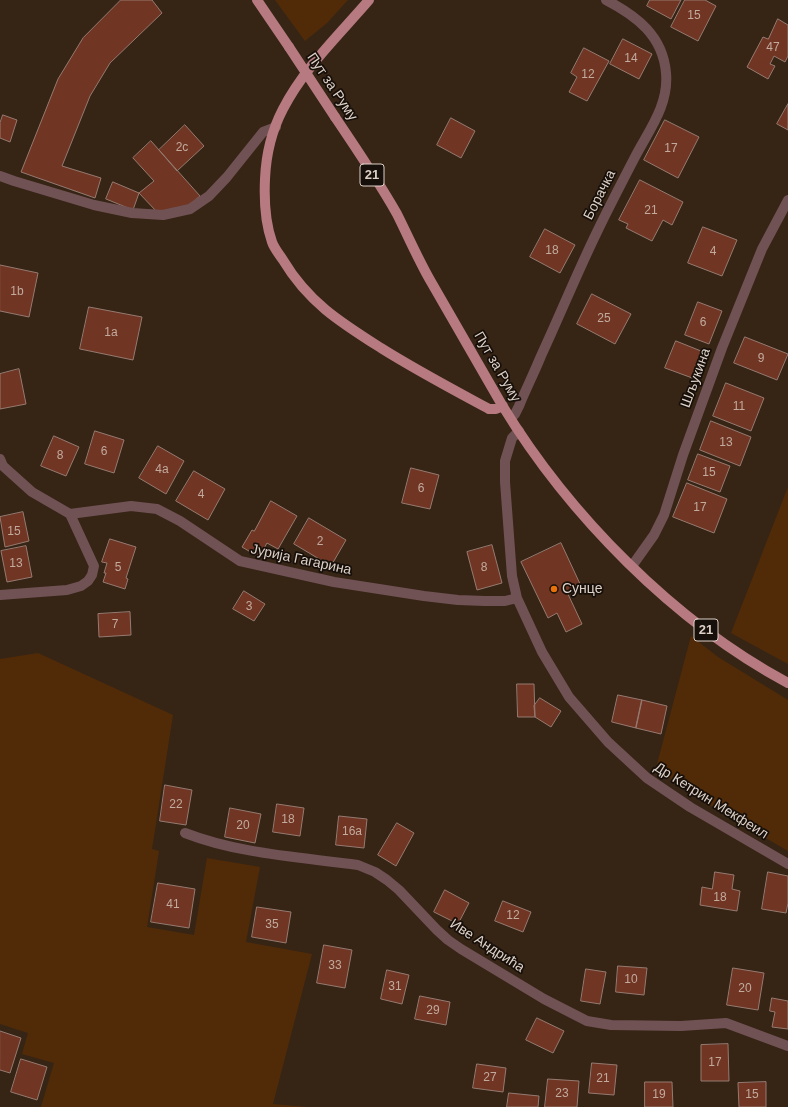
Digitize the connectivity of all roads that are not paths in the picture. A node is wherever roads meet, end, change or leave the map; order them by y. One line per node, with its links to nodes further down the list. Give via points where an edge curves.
1 (257, 0): 7 (main road, Пут за Руму / 21, bridge, via 396,213)
2 (369, 0): 4 (main road, via 303,77 283,109)
3 (606, 0): 8 (street, Борачка, via 648,28 657,41 666,73 665,95 660,112 580,267 517,410)
4 (276, 127): 5 (street, via 263,132 209,196 190,209 162,215 132,213 94,205); 7 (main road, via 266,164 264,198 272,243 292,276 310,297 331,315 416,369 489,409)
5 (0, 176)
6 (788, 200): 12 (street, Шљукина, via 762,249 722,348 664,515 654,535)
7 (503, 406): 8 (main road, Пут за Руму / 21)
8 (511, 418): 9 (main road, Пут за Руму / 21)
9 (519, 431): 12 (main road, Пут за Руму / 21, via 576,507); 14 (street, Др Кетрин Мекфеил, via 510,444 504,482 512,576)
10 (0, 460): 11 (street, via 3,466 32,492)
11 (70, 514): 13 (street, via 94,566 88,581 67,590); 14 (street, Јурија Гагарина, via 131,506 157,509 180,521 240,561 334,582 424,596 485,601)
12 (632, 566): 15 (main road, Пут за Руму / 21, via 680,609 725,644)
13 (0, 595)
14 (517, 598): 17 (street, Др Кетрин Мекфеил, via 542,652 569,697 608,742 647,778 690,807)
15 (788, 683)
16 (184, 833): 18 (street, Иве Андрића, via 227,846 367,868 399,890 448,940 544,999 587,1021 611,1025 681,1026 726,1023)
17 (788, 864)
18 (788, 1046)

